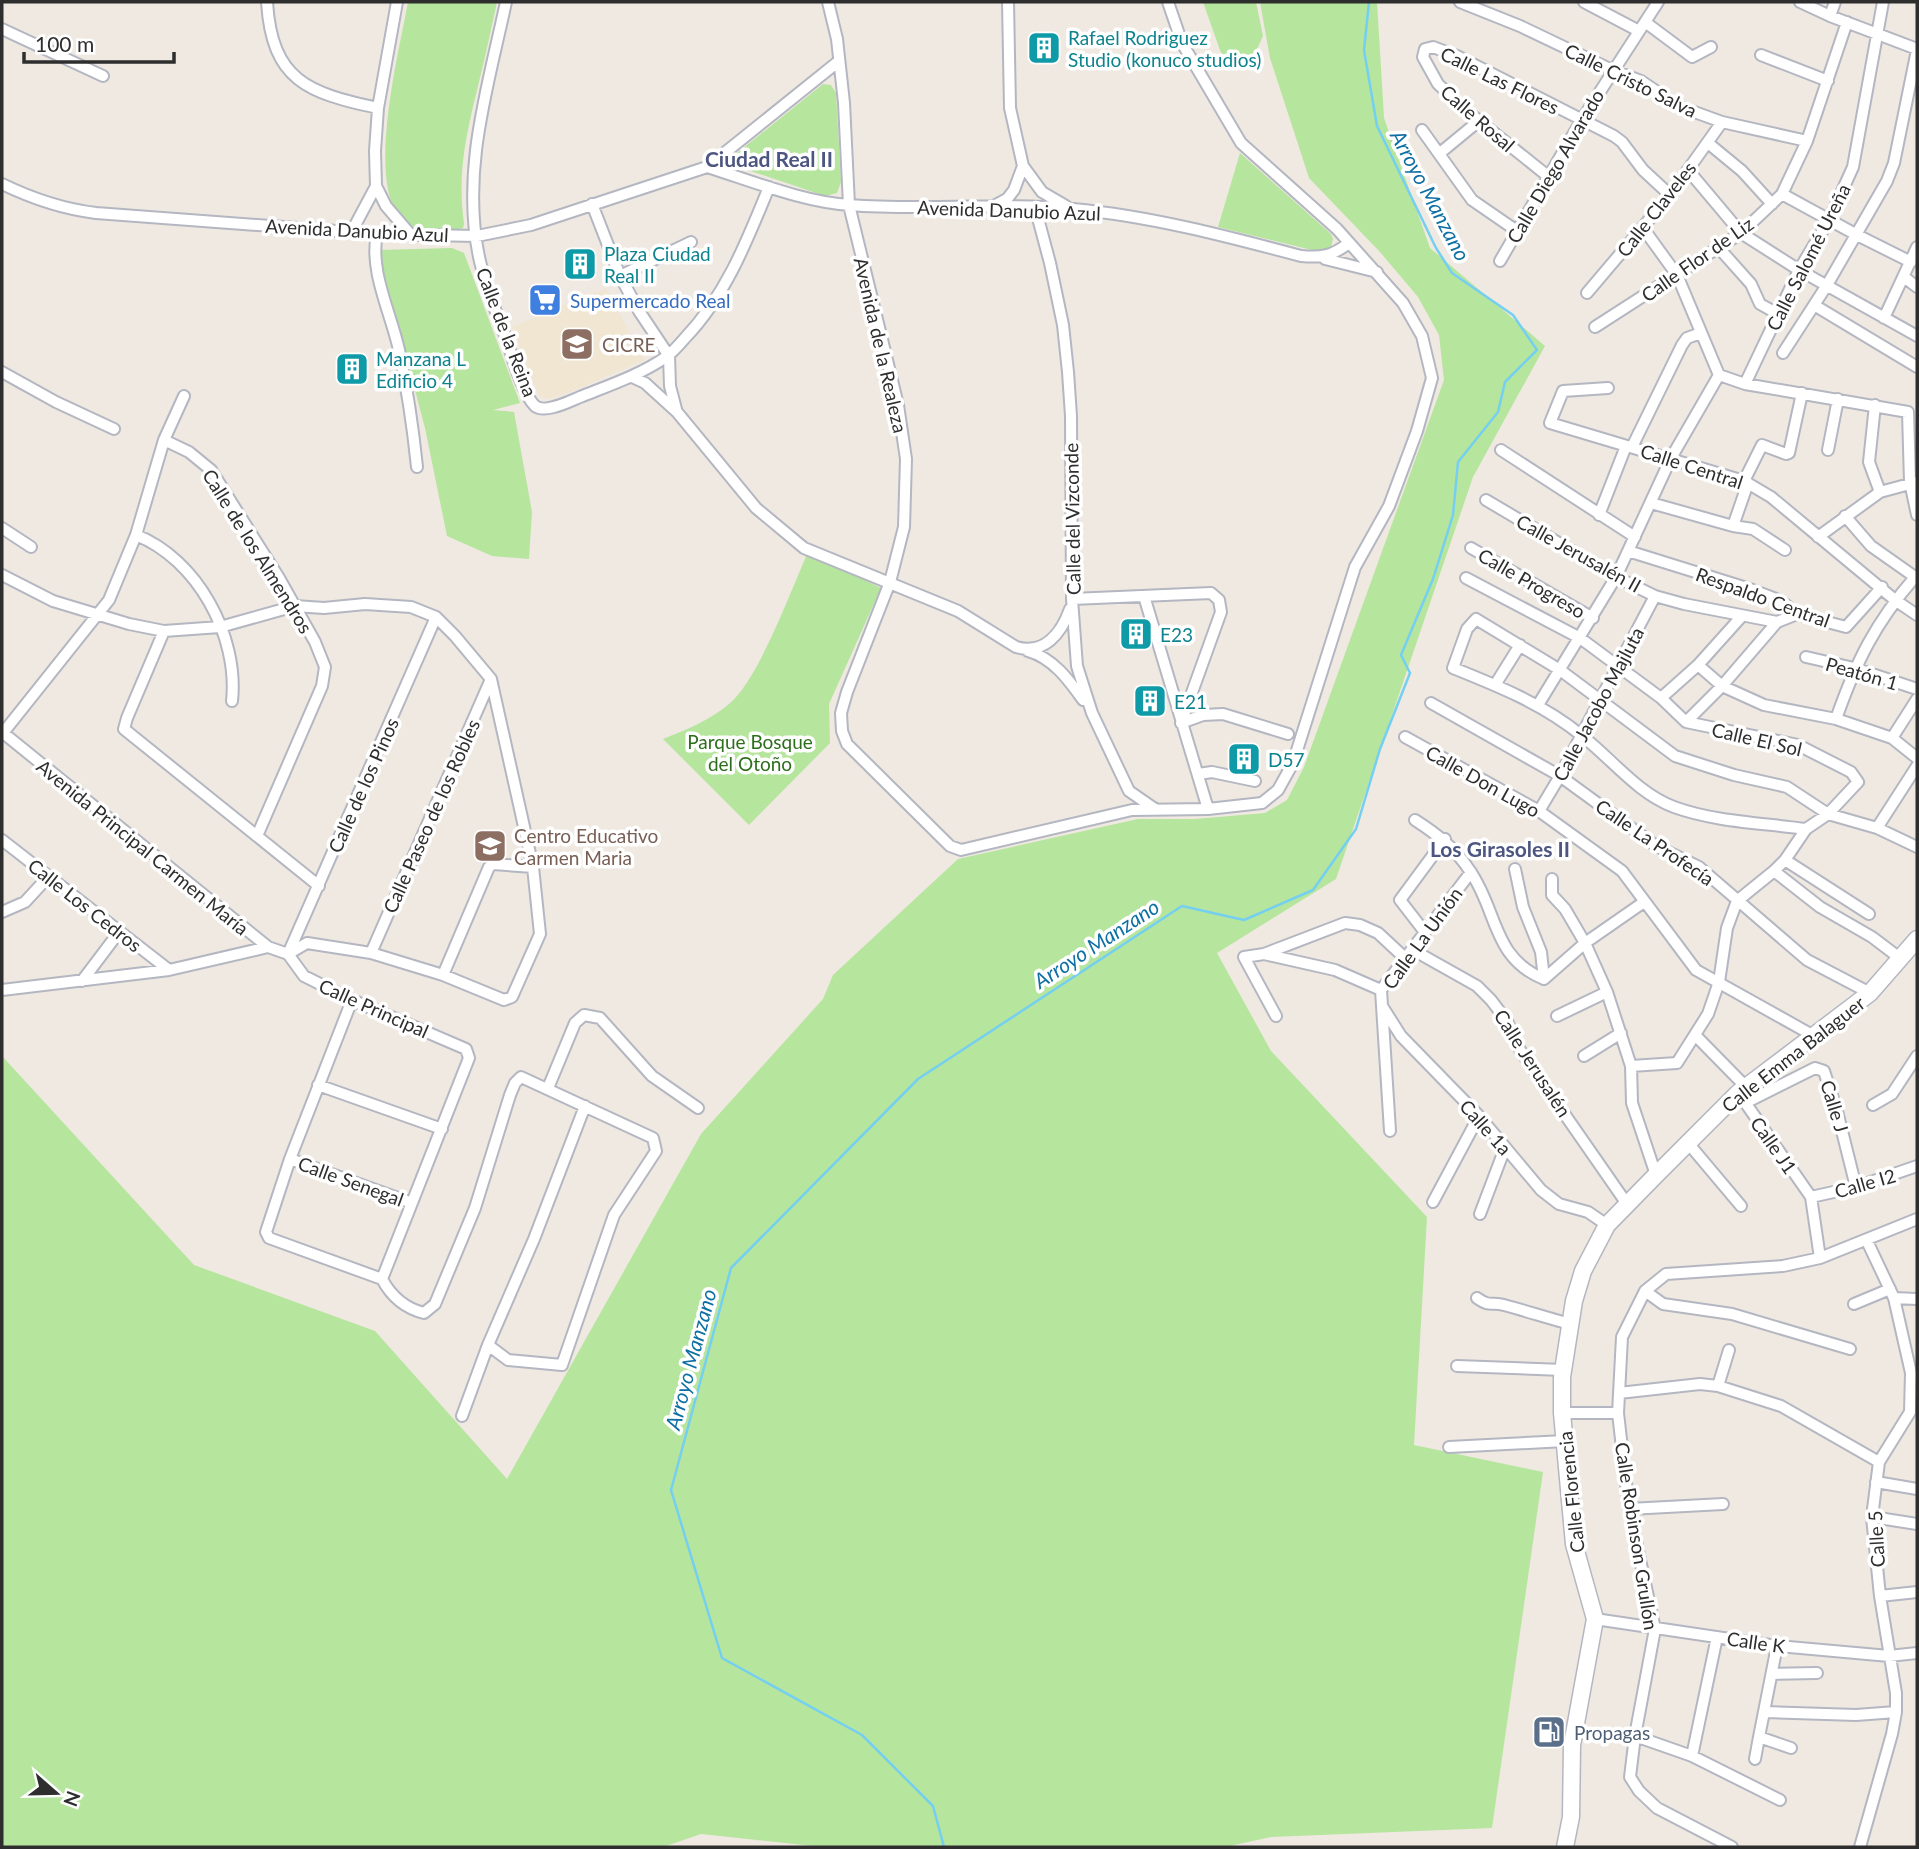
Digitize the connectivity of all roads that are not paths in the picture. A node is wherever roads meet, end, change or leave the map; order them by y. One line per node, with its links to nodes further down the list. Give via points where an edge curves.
1 (267, 2): 27 (street, via 273,43 286,68 315,92)
2 (397, 2): 27 (street)
3 (506, 2): 58 (street, Calle de la Reina, via 474,153 472,208)
4 (828, 2): 23 (street, Avenida de la Realeza)
5 (1007, 2): 35 (street, via 1009,97)
6 (1168, 2): 60 (street, via 1182,43 1241,143)
7 (1460, 2): 13 (street, Calle Cristo Salva)
8 (1584, 2): 16 (street)
9 (1658, 2): 16 (street, Calle Diego Alvarado)
10 (1800, 2): 14 (street)
11 (1835, 2): 14 (street)
12 (1884, 2): 18 (street, Calle Salomé Ureña)
13 (1475, 5): 24 (street, Calle Cristo Salva)
14 (1830, 16): 15 (street)
15 (1847, 23): 18 (street); 26 (street, Calle Flor de Liz)
16 (1642, 27): 19 (street, via 1692,57); 24 (street, Calle Diego Alvarado)
17 (2, 29): 25 (street)
18 (1878, 33): 21 (street); 50 (street, Calle Salomé Ureña, via 1853,167)
19 (1711, 47)
20 (1424, 49): 28 (street, Calle Rosal, via 1423,57 1438,84); 29 (street, Calle Las Flores, via 1433,47 1457,56)
21 (1917, 49): 57 (street, via 1894,163)
22 (1762, 55): 26 (street)
23 (839, 61): 36 (street, Avenida Danubio Azul); 46 (street, Avenida de la Realeza)
24 (1612, 70): 29 (street, Calle Diego Alvarado); 30 (street, Calle Cristo Salva, via 1641,80 1678,106)
25 (103, 76)
26 (1828, 81): 32 (street, Calle Flor de Liz)
27 (378, 108): 40 (street)
28 (1480, 120): 34 (street); 38 (street, Calle Rosal)
29 (1581, 121): 38 (street, Calle Diego Alvarado); 43 (street, Calle Las Flores, via 1622,142)
30 (1722, 122): 32 (street, Calle Cristo Salva); 33 (street, Calle Claveles)
31 (1422, 130): 34 (street)
32 (1807, 141): 42 (street, Calle Flor de Liz)
33 (1708, 143): 37 (street, Calle Claveles); 45 (street)
34 (1440, 153): 53 (street, via 1472,200)
35 (1023, 166): 47 (street, via 1014,190); 49 (street, via 1042,192)
36 (707, 167): 41 (street, Avenida Danubio Azul); 44 (street, Avenida Danubio Azul)
37 (1688, 170): 43 (street, Calle Claveles); 54 (street)
38 (1549, 177): 53 (street, Calle Diego Alvarado)
39 (2, 184): 52 (street, Avenida Danubio Azul, via 69,210)
40 (376, 186): 52 (street); 56 (street)
41 (769, 187): 46 (street, Avenida Danubio Azul); 81 (street, Calle de la Reina, via 720,295)
42 (1782, 194): 45 (street, Calle Flor de Liz); 50 (street)
43 (1670, 195): 51 (street, Calle Claveles)
44 (592, 204): 58 (street, Avenida Danubio Azul, via 531,225); 69 (street)
45 (1772, 204): 54 (street, Calle Flor de Liz)
46 (849, 205): 47 (street, Avenida Danubio Azul); 121 (street, Avenida de la Realeza, via 898,405 906,459 904,527)
47 (994, 206): 48 (street, Avenida Danubio Azul)
48 (1034, 207): 49 (street, Avenida Danubio Azul); 125 (street, Calle del Vizconde, via 1051,263 1067,360)
49 (1070, 208): 63 (street, Avenida Danubio Azul, via 1152,219 1301,257)
50 (1829, 220): 57 (street); 66 (street, Calle Salomé Ureña)
51 (1643, 229): 68 (street); 73 (street, Calle Claveles)
52 (352, 231): 55 (street, Avenida Danubio Azul)
53 (1517, 231): 64 (street, Calle Diego Alvarado)
54 (1741, 233): 61 (street, Calle Flor de Liz); 66 (street)
55 (377, 234): 56 (street, Avenida Danubio Azul); 100 (street, via 376,265 398,348)
56 (411, 235): 58 (street, Avenida Danubio Azul)
57 (1857, 235): 65 (street); 71 (street)
58 (477, 236): 85 (street, Calle de la Reina, via 490,294 534,405 547,408)
59 (691, 242): 69 (street)
60 (1349, 243): 63 (street); 67 (street)
61 (1718, 247): 68 (street, Calle Flor de Liz); 75 (street, via 1751,284 1760,304)
62 (1917, 247): 65 (street)
63 (1322, 258): 67 (street, Avenida Danubio Azul)
64 (1500, 261)
65 (1911, 262): 70 (street)
66 (1799, 270): 71 (street); 75 (street, Calle Salomé Ureña)
67 (1377, 272): 171 (street, via 1422,336 1432,378 1417,431 1389,506 1355,567 1293,763 1278,790 1262,803)
68 (1677, 275): 77 (street, Calle Flor de Liz); 78 (street)
69 (620, 276): 81 (street)
70 (1904, 277): 72 (street); 76 (street)
71 (1827, 285): 74 (street); 76 (street)
72 (1917, 287)
73 (1587, 293)
74 (1814, 305): 80 (street); 82 (street)
75 (1778, 314): 86 (street, Calle Salomé Ureña)
76 (1884, 318): 79 (street)
77 (1595, 327)
78 (1701, 333): 84 (street); 96 (street, via 1682,345)
79 (1917, 336)
80 (1783, 353)
81 (668, 356): 85 (street, Calle de la Reina); 93 (street)
82 (1917, 367)
83 (2, 372): 94 (street)
84 (1719, 375): 86 (street); 99 (street)
85 (632, 377): 93 (street)
86 (1745, 384): 88 (street)
87 (1608, 387): 96 (street, Calle Central, via 1563,391 1550,423)
88 (1802, 393): 90 (street); 101 (street, via 1789,453 1762,445)
89 (184, 396): 95 (street)
90 (1838, 400): 91 (street); 98 (street)
91 (1875, 405): 92 (street); 103 (street, via 1869,461)
92 (1912, 409): 102 (street)
93 (677, 412): 121 (street, via 756,508 804,548)
94 (114, 429)
95 (164, 440): 111 (street); 127 (street, Calle de los Almendros, via 211,470)
96 (1629, 447): 99 (street, Calle Central); 106 (street)
97 (1501, 450): 106 (street)
98 (1828, 450)
99 (1671, 458): 101 (street, Calle Central); 105 (street)
100 (417, 467)
101 (1746, 482): 109 (street); 113 (street, Calle Central)
102 (1914, 482): 103 (street); 107 (street)
103 (1880, 492): 108 (street)
104 (1486, 500): 120 (street, Calle Jerusalén II)
105 (1651, 503): 109 (street); 112 (street)
106 (1599, 515): 112 (street)
107 (1917, 515)
108 (1845, 516): 113 (street); 126 (street, via 1871,546 1915,577)
109 (1732, 526): 116 (street, via 1753,529)
110 (2, 528): 114 (street)
111 (136, 535): 128 (street, via 109,600); 135 (street, via 179,561 205,596)
112 (1634, 537): 117 (street)
113 (1818, 537): 122 (street, Calle Central)
114 (31, 547)
115 (1471, 548): 133 (street, Calle Progreso)
116 (1785, 550)
117 (1628, 551): 120 (street); 129 (street, Respaldo Central, via 1750,589 1781,601)
118 (2, 575): 128 (street, via 53,601)
119 (1466, 578): 137 (street, Calle El Sol)
120 (1616, 578): 124 (street, Calle Jerusalén II); 133 (street)
121 (890, 582): 139 (street, via 957,611); 173 (street, Avenida de la Realeza, via 841,713 847,744 950,846 961,850)
122 (1882, 587): 126 (street, Calle Central); 129 (street, Respaldo Central, via 1846,627)
123 (1144, 596): 125 (street); 158 (street); 158 (street, via 1212,593 1219,600 1221,612)
124 (1655, 596): 131 (street, Calle Jerusalén II); 142 (street, Calle Jacobo Majluta)
125 (1072, 598): 139 (street, via 1065,621 1048,642 1035,649); 155 (street, Calle del Vizconde, via 1077,666)
126 (1895, 600): 130 (street, Calle Central); 143 (street)
127 (295, 606): 132 (street, via 411,607); 135 (street); 178 (street, Calle de los Almendros, via 325,667 322,686)
128 (98, 613): 136 (street); 159 (street)
129 (1797, 614): 134 (street)
130 (1917, 615)
131 (1742, 616): 134 (street, Calle Jerusalén II); 141 (street)
132 (436, 617): 145 (street); 189 (street, Calle de los Pinos)
133 (1593, 618): 137 (street)
134 (1777, 622): 147 (street)
135 (220, 627): 136 (street); 152 (street, via 232,670)
136 (164, 631): 178 (street, via 124,729)
137 (1580, 638): 142 (street, Calle El Sol); 144 (street)
138 (1520, 645): 144 (street); 146 (street); 146 (street, via 1476,619 1467,629 1454,668)
139 (1016, 648): 155 (street, via 1037,654 1067,677)
140 (1806, 657): 143 (street, Peatón 1)
141 (1698, 665): 147 (street); 149 (street)
142 (1620, 666): 149 (street, Calle El Sol); 151 (street, Calle Jacobo Majluta)
143 (1854, 668): 148 (street, Peatón 1); 156 (street)
144 (1560, 670): 151 (street); 154 (street)
145 (491, 679): 183 (street); 199 (street, Calle Paseo de los Robles)
146 (1495, 685): 154 (street)
147 (1722, 686): 156 (street, via 1764,705); 157 (street)
148 (1917, 689)
149 (1661, 698): 157 (street, Calle El Sol)
150 (1917, 699): 163 (street)
151 (1600, 700): 161 (street, Calle Jacobo Majluta); 174 (street, via 1675,755 1787,787)
152 (232, 701)
153 (1431, 703): 167 (street, Calle La Profecía)
154 (1538, 705): 161 (street)
155 (1092, 713): 169 (street, Calle del Vizconde)
156 (1836, 719): 163 (street)
157 (1686, 722): 174 (street, Calle El Sol, via 1798,745 1851,772 1858,782)
158 (1181, 723): 160 (street, via 1223,714); 166 (street)
159 (2, 733): 197 (street, Avenida Principal Carmen María)
160 (1289, 734)
161 (1581, 734): 167 (street, Calle Jacobo Majluta); 177 (street, via 1647,793 1674,807)
162 (1405, 737): 172 (street, Calle Don Lugo)
163 (1892, 738): 164 (street)
164 (1917, 758)
165 (1917, 766): 176 (street)
166 (1198, 774): 168 (street, via 1212,772); 171 (street)
167 (1560, 776): 172 (street, Calle Jacobo Majluta); 190 (street, Calle La Profecía, via 1656,846 1699,867)
168 (1255, 781)
169 (1129, 791): 170 (street); 173 (street)
170 (1156, 809): 171 (street); 173 (street)
171 (1208, 809)
172 (1539, 811): 191 (street, Calle Don Lugo, via 1622,871)
173 (1122, 812)
174 (1828, 814): 176 (street); 177 (street, Calle El Sol)
175 (1415, 820): 179 (street)
176 (1877, 828): 181 (street)
177 (1806, 829): 182 (street, Calle El Sol)
178 (257, 836): 189 (street)
179 (1445, 839): 186 (street); 194 (street, via 1400,901)
180 (2, 840): 187 (street, Calle Los Cedros)
181 (1917, 847)
182 (1786, 860): 185 (street, Calle El Sol); 193 (street)
183 (533, 867): 204 (street, via 489,867); 204 (street, via 540,934 512,997 504,1000)
184 (1515, 869): 205 (street, via 1523,907 1541,952)
185 (1774, 871): 190 (street, Calle El Sol); 198 (street, via 1820,907 1872,936)
186 (1471, 872): 194 (street, Calle La Unión); 205 (street, via 1502,942 1526,972)
187 (48, 877): 192 (street, via 24,902); 195 (street, Calle Los Cedros)
188 (1552, 879): 196 (street, via 1552,895)
189 (319, 886): 200 (street, Calle de los Pinos)
190 (1737, 901): 207 (street, via 1727,928); 211 (street, Calle La Profecía, via 1807,960)
191 (1644, 902): 196 (street); 207 (street, Calle Don Lugo, via 1696,970)
192 (2, 912)
193 (1869, 914)
194 (1424, 931): 202 (street, Calle La Unión)
195 (119, 932): 203 (street, Calle Los Cedros); 206 (street)
196 (1585, 943): 205 (street); 210 (street)
197 (268, 947): 200 (street, Avenida Principal Carmen María); 203 (street)
198 (1912, 949): 211 (street, Calle Emma Balaguer)
199 (372, 953): 200 (street, via 307,943); 204 (street)
200 (288, 954): 212 (street, Calle Principal, via 304,976)
201 (1264, 954): 202 (street, Calle Jerusalén, via 1345,923 1378,933); 209 (street, via 1335,970); 214 (street, via 1244,957)
202 (1409, 954): 209 (street, Calle La Unión); 240 (street, Calle Jerusalén, via 1477,986 1491,1000)
203 (169, 970): 206 (street)
204 (443, 975)
205 (1544, 979)
206 (82, 981): 208 (street)
207 (1719, 982): 217 (street); 218 (street, Calle Don Lugo)
208 (2, 990)
209 (1381, 990): 213 (street, Calle La Unión)
210 (1607, 992): 215 (street); 216 (street)
211 (1870, 993): 218 (street, Calle Emma Balaguer)
212 (352, 1000): 222 (street); 229 (street, Calle Principal, via 469,1053)
213 (1382, 1006): 228 (street, Calle 1a, via 1401,1036); 230 (street, Calle La Unión)
214 (1276, 1016)
215 (1556, 1016)
216 (1621, 1033): 219 (street); 221 (street)
217 (1696, 1035): 221 (street, via 1677,1063); 224 (street, Calle J1)
218 (1814, 1036): 224 (street, Calle Emma Balaguer)
219 (1584, 1056)
220 (1917, 1056): 225 (street, via 1892,1094)
221 (1631, 1066): 235 (street, via 1632,1103)
222 (318, 1085): 229 (street); 233 (street)
223 (548, 1088): 226 (street); 227 (street, via 575,1023 584,1015 600,1018 652,1076); 247 (street, via 521,1077 514,1083 475,1208 435,1304 424,1313 410,1310)
224 (1743, 1094): 231 (street, Calle Emma Balaguer); 236 (street, Calle J, via 1815,1068 1825,1071); 237 (street, Calle J1)
225 (1873, 1105)
226 (585, 1106): 255 (street); 255 (street, via 653,1138 656,1151 614,1215 562,1365 508,1360)
227 (698, 1108)
228 (1479, 1116): 232 (street, Calle 1a); 238 (street)
229 (442, 1129): 239 (street)
230 (1390, 1132)
231 (1688, 1143): 235 (street, Calle Emma Balaguer); 241 (street)
232 (1505, 1148): 242 (street); 244 (street, Calle 1a, via 1559,1204 1588,1212)
233 (290, 1159): 239 (street, Calle Senegal); 247 (street, via 267,1227 269,1238)
234 (1917, 1166): 236 (street, Calle I2)
235 (1656, 1175): 240 (street, Calle Emma Balaguer)
236 (1856, 1187): 237 (street, Calle I2)
237 (1811, 1197): 246 (street)
238 (1433, 1202)
239 (412, 1203): 247 (street)
240 (1627, 1204): 244 (street, Calle Emma Balaguer)
241 (1741, 1206)
242 (1480, 1214)
243 (1917, 1219): 245 (street)
244 (1607, 1225): 253 (street, Calle Florencia, via 1583,1271)
245 (1867, 1241): 246 (street); 249 (street, Calle 5)
246 (1820, 1258): 248 (street, via 1783,1266 1666,1274)
247 (382, 1279)
248 (1645, 1291): 256 (street, via 1663,1304 1732,1314); 262 (street, Calle Robinson Grullón, via 1622,1337)
249 (1892, 1293): 251 (street); 252 (street); 254 (street, Calle 5)
250 (1477, 1298): 253 (street, via 1487,1305 1500,1303)
251 (1917, 1299)
252 (1854, 1304)
253 (1570, 1324): 259 (street, Calle Florencia)
254 (1911, 1341): 260 (street, Calle 5)
255 (488, 1345): 266 (street)
256 (1850, 1349)
257 (1729, 1350): 261 (street)
258 (1457, 1366): 259 (street)
259 (1563, 1370): 263 (street, Calle Florencia)
260 (1914, 1373): 265 (street, Calle 5)
261 (1718, 1386): 262 (street); 269 (street, via 1781,1406)
262 (1619, 1392): 264 (street, Calle Robinson Grullón)
263 (1562, 1413): 264 (street); 267 (street, Calle Florencia)
264 (1618, 1413): 273 (street, Calle Robinson Grullón)
265 (1914, 1413): 269 (street, Calle 5)
266 (461, 1416)
267 (1565, 1441): 268 (street); 278 (street, Calle Florencia, via 1574,1544)
268 (1449, 1447)
269 (1879, 1462): 270 (street, Calle 5)
270 (1876, 1482): 271 (street); 274 (street, Calle 5)
271 (1917, 1489)
272 (1723, 1504): 273 (street)
273 (1629, 1509): 279 (street, Calle Robinson Grullón)
274 (1872, 1517): 275 (street); 277 (street, Calle 5)
275 (1917, 1524)
276 (1917, 1592): 277 (street)
277 (1880, 1596): 283 (street, Calle 5)
278 (1595, 1619): 279 (street, Calle K); 294 (street, Calle Florencia, via 1572,1745)
279 (1655, 1629): 280 (street, Calle K); 288 (street, Calle Robinson Grullón)
280 (1717, 1637): 281 (street, Calle K); 291 (street)
281 (1777, 1646): 283 (street, Calle K); 285 (street)
282 (1917, 1654): 283 (street, Calle K)
283 (1889, 1656): 287 (street, Calle 5)
284 (1817, 1673): 285 (street)
285 (1772, 1674): 286 (street)
286 (1765, 1712): 287 (street); 289 (street)
287 (1896, 1712): 296 (street, Calle 5)
288 (1635, 1736): 291 (street); 295 (street, Calle Robinson Grullón, via 1630,1777 1639,1791 1657,1808)
289 (1759, 1737): 290 (street); 292 (street)
290 (1791, 1748)
291 (1692, 1756): 293 (street)
292 (1755, 1759)
293 (1780, 1800)
294 (1566, 1847)
295 (1732, 1847)
296 (1860, 1847)

